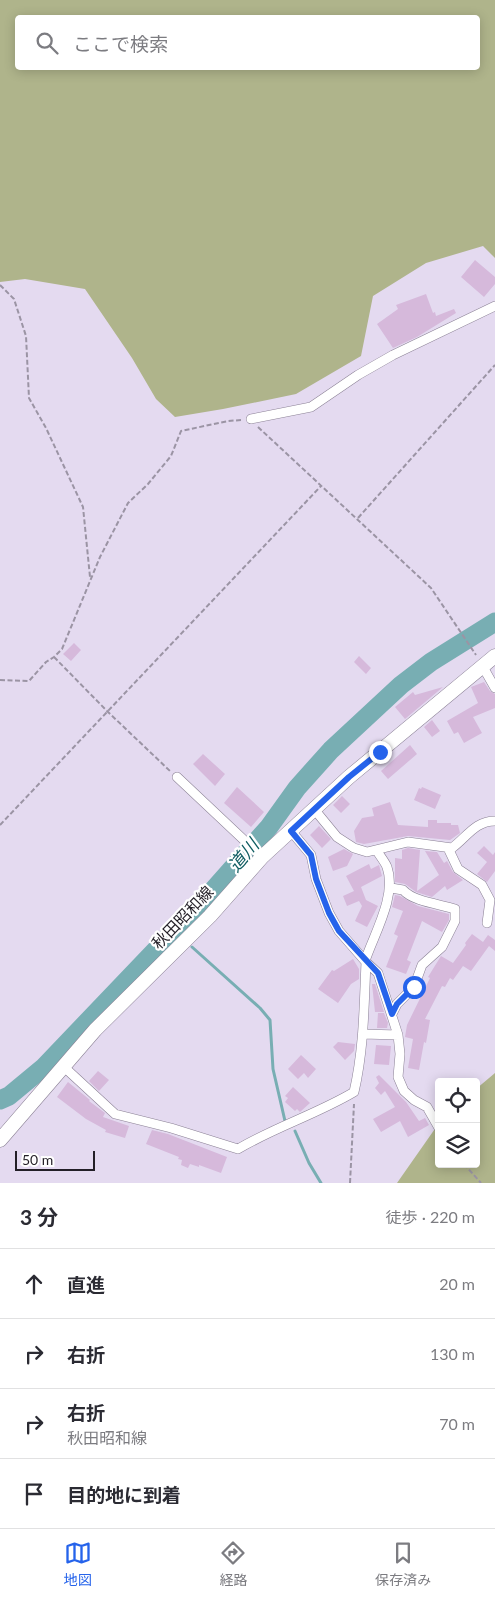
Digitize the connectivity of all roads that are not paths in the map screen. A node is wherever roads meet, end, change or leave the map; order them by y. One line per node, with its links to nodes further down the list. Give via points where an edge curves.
1 (495, 306): 2 (street, via 392,354 311,407)
2 (250, 419)
3 (495, 656): 4 (main road, 秋田昭和線)
4 (483, 667): 5 (street); 7 (main road, 秋田昭和線)
5 (495, 688)
6 (177, 777): 12 (street)
7 (314, 809): 9 (main road, 秋田昭和線); 11 (street, via 337,837 354,848)
8 (495, 821): 10 (street, via 486,821 470,830 459,843)
9 (291, 831): 12 (main road, 秋田昭和線); 15 (street, via 311,855 316,879 339,931)
10 (448, 848): 11 (street, via 408,842); 14 (street, via 458,869 482,885 490,900)
11 (377, 851): 13 (street, via 387,867)
12 (262, 857): 19 (main road, 秋田昭和線, via 210,916)
13 (391, 888): 15 (street); 16 (street, via 403,890 416,899 455,909 455,921 442,948 422,965 414,987)
14 (487, 922)
15 (366, 961): 16 (street, via 378,973); 17 (street)
16 (392, 1014): 18 (street)
17 (363, 1034): 18 (street); 19 (street, via 354,1092 238,1149 115,1114)
18 (398, 1036): 20 (street, via 398,1077 404,1091 427,1107)
19 (63, 1066): 21 (main road, 秋田昭和線)
20 (436, 1123)
21 (0, 1140)

